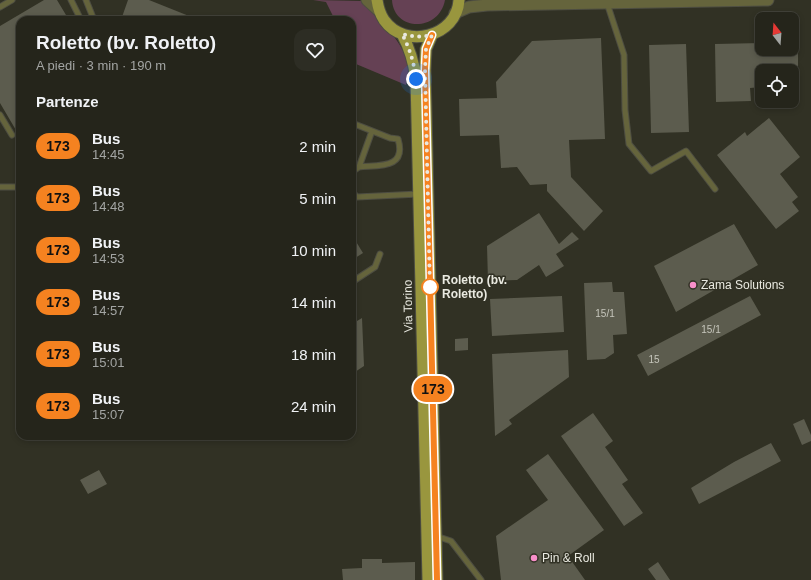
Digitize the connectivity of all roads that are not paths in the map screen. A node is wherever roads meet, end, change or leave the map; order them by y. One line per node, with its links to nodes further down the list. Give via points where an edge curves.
1 (12, 0): 11 (lane)
2 (71, 0): 14 (lane)
3 (86, 0): 15 (lane)
4 (367, 0): 12 (street)
5 (459, 0): 13 (main road)
6 (473, 0): 10 (street)
7 (768, 0): 8 (street)
8 (647, 1): 9 (street)
9 (607, 2): 10 (street); 26 (lane, via 624,55 625,110 629,144 651,171 686,151)
10 (487, 4): 13 (street)
11 (0, 6)
12 (378, 6): 16 (main road, via 385,21)
13 (455, 13): 17 (main road, via 442,30)
14 (79, 16)
15 (92, 16)
16 (402, 34): 17 (main road, via 412,37); 27 (main road, Via Torino, via 414,62 416,79)
17 (432, 35): 31 (main road, Via Torino, via 426,49 425,70)
18 (0, 115): 21 (lane)
19 (356, 125): 20 (lane)
20 (372, 131): 22 (lane); 22 (lane, via 398,139 400,147 396,160 392,164)
21 (12, 135)
22 (359, 167): 23 (lane)
23 (356, 169)
24 (0, 187): 25 (lane)
25 (16, 187)
26 (715, 189)
27 (419, 194): 28 (lane); 32 (main road, Via Torino)
28 (356, 196)
29 (380, 254): 30 (lane, via 375,267)
30 (356, 279)
31 (436, 536): 33 (main road, Via Torino); 34 (lane, via 451,541)
32 (428, 580)
33 (437, 580)
34 (481, 580)

